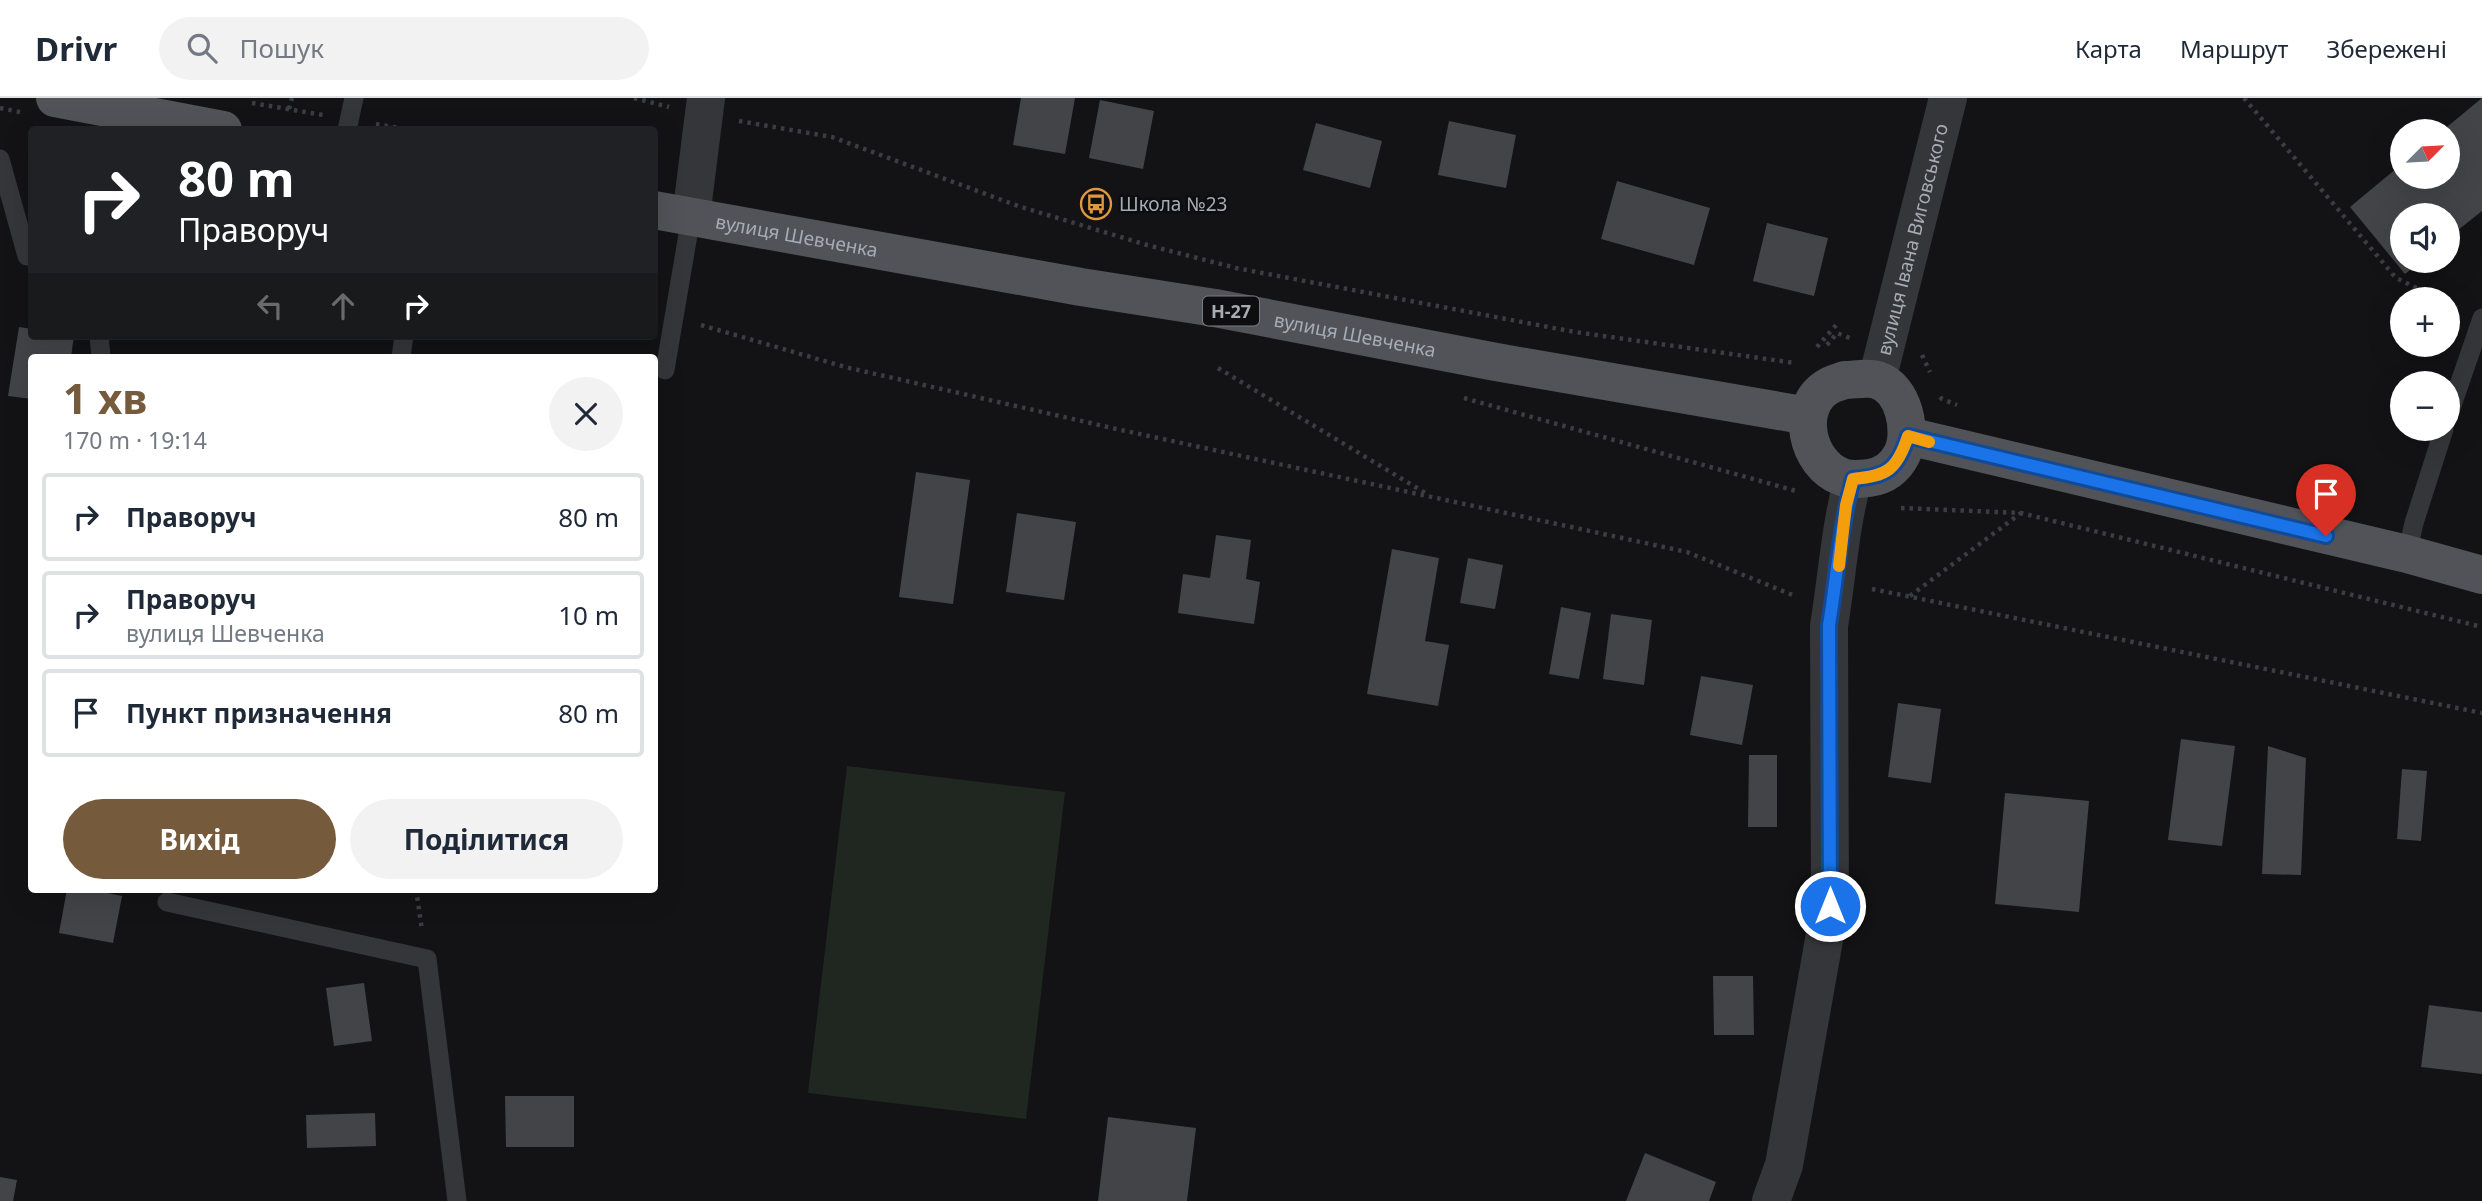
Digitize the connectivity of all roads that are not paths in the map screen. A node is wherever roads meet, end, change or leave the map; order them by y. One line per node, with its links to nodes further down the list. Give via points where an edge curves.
1 (55, 98): 4 (main road)
2 (354, 98): 6 (lane)
3 (1948, 98): 14 (street, вулиця Івана Виговського)
4 (100, 102): 7 (main road)
5 (705, 107): 10 (street)
6 (348, 124)
7 (205, 126)
8 (0, 159): 11 (lane)
9 (658, 211): 10 (main road, вулиця Шевченка / Н-27)
10 (691, 216): 13 (lane); 16 (main road, вулиця Шевченка / Н-27)
11 (28, 256)
12 (2482, 318): 15 (lane)
13 (665, 370)
14 (1877, 380): 16 (main road, via 1845,380 1828,386); 17 (main road, via 1899,400)
15 (2460, 382)
16 (1808, 416): 19 (main road, via 1817,458 1844,478)
17 (1908, 436): 19 (main road, via 1894,466); 20 (main road)
18 (2440, 441): 20 (lane)
19 (1849, 492): 24 (street, via 1829,625 1830,906 1784,1165)
20 (2407, 554): 21 (main road)
21 (2482, 575)
22 (167, 902): 23 (lane, via 427,959)
23 (457, 1201)
24 (1771, 1201)

